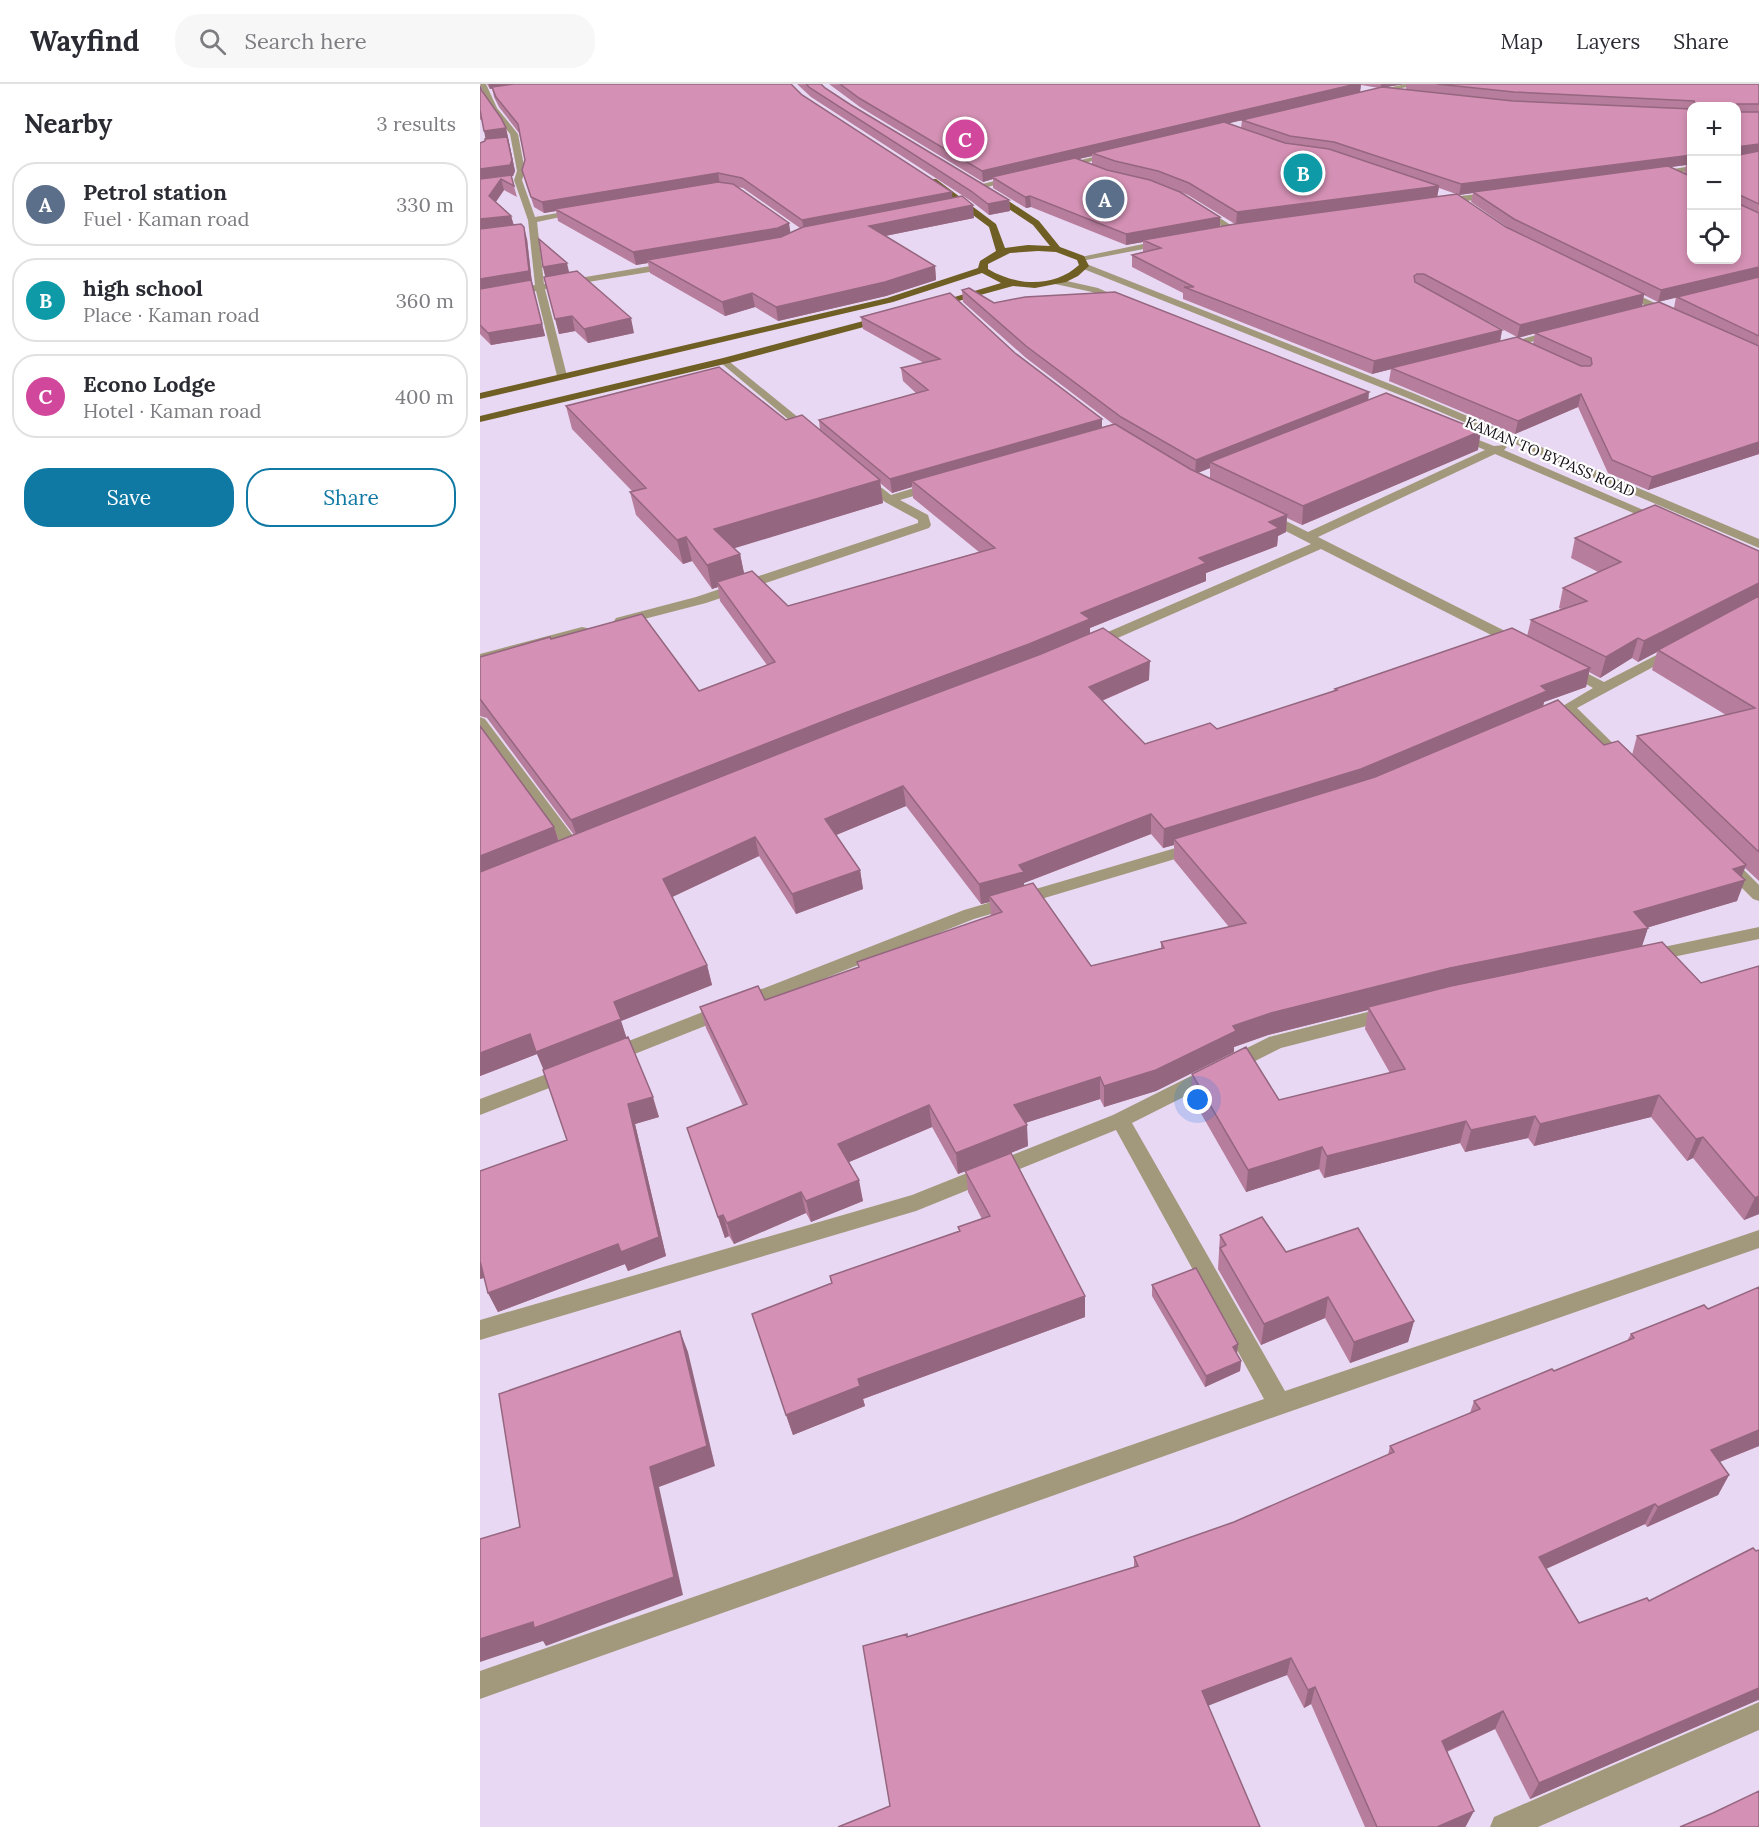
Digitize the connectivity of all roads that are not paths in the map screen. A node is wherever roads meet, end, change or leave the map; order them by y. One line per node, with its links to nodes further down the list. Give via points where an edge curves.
1 (482, 84): 5 (street)
2 (1416, 84): 4 (street)
3 (497, 92): 5 (street)
4 (1375, 92): 6 (street); 7 (street)
5 (487, 93): 29 (street, via 490,109 514,134 512,143 521,171 514,180)
6 (1365, 93)
7 (1408, 96)
8 (1122, 152): 9 (street)
9 (1074, 163): 10 (street); 12 (street)
10 (1053, 168)
11 (1687, 169): 13 (street)
12 (1092, 170)
13 (1667, 171): 16 (street); 18 (street)
14 (1031, 173): 19 (street)
15 (922, 174): 24 (main road)
16 (1644, 174)
17 (969, 180): 19 (main road)
18 (1683, 180)
19 (979, 186): 35 (main road, via 1036,223)
20 (1435, 192): 22 (street)
21 (1504, 194): 22 (street)
22 (1456, 199): 23 (street); 28 (street)
23 (1432, 202)
24 (967, 205): 26 (street); 36 (main road, via 993,226)
25 (1194, 205): 31 (street)
26 (956, 207)
27 (591, 210): 29 (street)
28 (1473, 211)
29 (532, 225): 32 (street); 43 (street)
30 (1246, 228): 31 (street)
31 (1234, 230): 33 (street)
32 (522, 231)
33 (1223, 232)
34 (1179, 240): 38 (street)
35 (1057, 249): 36 (main road); 38 (main road)
36 (1001, 252): 39 (main road, via 983,263)
37 (687, 262): 43 (street)
38 (1082, 262): 40 (main road, via 1077,275); 59 (street, KAMAN TO BYPASS ROAD)
39 (983, 270): 41 (main road, via 993,278); 58 (main road, via 890,300)
40 (1058, 282): 41 (main road); 48 (street, via 1095,290)
41 (1012, 283): 46 (main road, via 957,303)
42 (1614, 287): 47 (street)
43 (540, 288): 44 (street); 58 (street)
44 (480, 297)
45 (1679, 302): 47 (street)
46 (925, 307)
47 (1657, 307): 49 (street); 51 (street)
48 (1140, 308)
49 (1635, 313)
50 (896, 315): 56 (main road)
51 (1677, 317)
52 (1569, 329): 53 (street)
53 (1510, 340): 54 (street); 55 (street)
54 (1492, 348)
55 (1534, 352)
56 (725, 361): 63 (main road); 66 (street)
57 (1392, 374): 59 (street)
58 (562, 376): 61 (main road)
59 (1370, 380): 60 (street, KAMAN TO BYPASS ROAD)
60 (1409, 395): 62 (street); 65 (street, KAMAN TO BYPASS ROAD)
61 (480, 396)
62 (1392, 402)
63 (480, 419)
64 (1445, 430): 67 (street, KAMAN TO BYPASS ROAD)
65 (1514, 442): 67 (street); 74 (street, KAMAN TO BYPASS ROAD)
66 (825, 445)
67 (1496, 450): 72 (street, KAMAN TO BYPASS ROAD); 73 (street)
68 (853, 468): 70 (street)
69 (946, 482): 70 (street)
70 (889, 499): 75 (street, via 924,518 924,525 701,600)
71 (1257, 511): 73 (street)
72 (1671, 524)
73 (1316, 540): 78 (street); 79 (street)
74 (1759, 544)
75 (613, 623)
76 (590, 629): 80 (street)
77 (1687, 643): 82 (street)
78 (1078, 650)
79 (1531, 650)
80 (480, 658)
81 (1552, 661): 82 (street)
82 (1604, 688): 84 (street, via 1563,709)
83 (480, 722): 86 (street)
84 (1635, 772)
85 (1208, 843): 92 (street, via 970,914)
86 (574, 849)
87 (1718, 854): 88 (street)
88 (1759, 895)
89 (1759, 933): 90 (street)
90 (1633, 959)
91 (1412, 1007): 93 (street, via 1276,1042)
92 (480, 1107)
93 (1120, 1120): 95 (street, via 916,1202); 96 (street)
94 (1759, 1239): 96 (street)
95 (480, 1330)
96 (1280, 1404): 97 (street)
97 (480, 1685)
98 (1759, 1716): 99 (street)
99 (1509, 1826)

